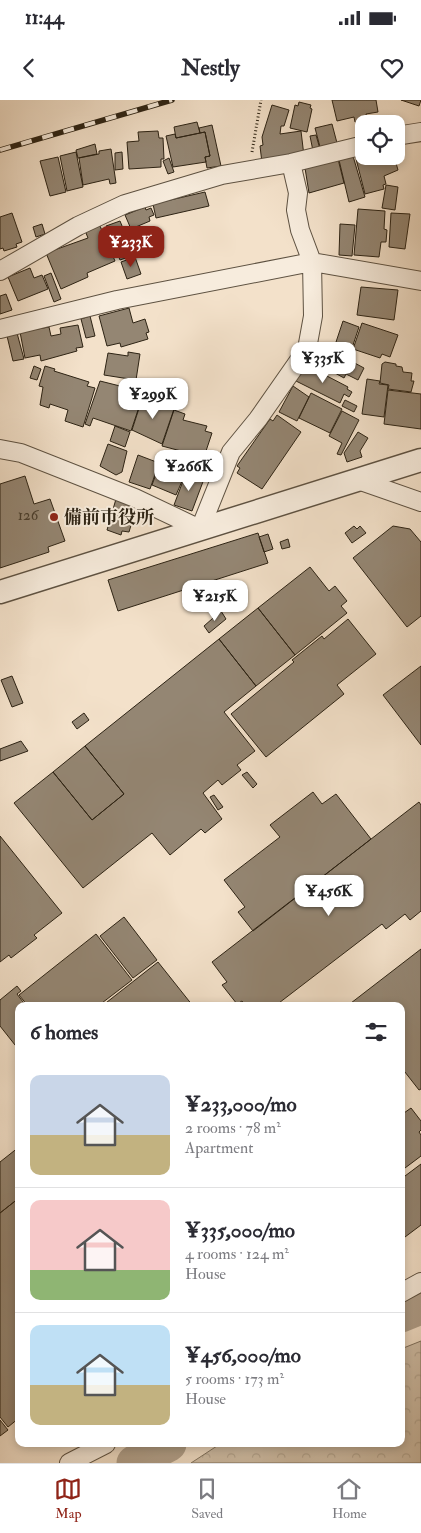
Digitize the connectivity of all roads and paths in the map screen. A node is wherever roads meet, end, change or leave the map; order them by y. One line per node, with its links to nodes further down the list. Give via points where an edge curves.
1 (261, 100): 6 (path)
2 (421, 132): 3 (street)
3 (405, 135)
4 (355, 147): 5 (street)
5 (291, 163): 6 (street); 7 (street, via 298,193 296,210 300,230)
6 (249, 170): 8 (street, via 184,185 125,204 78,226)
7 (312, 262): 9 (street); 10 (street, via 117,300); 15 (street, via 313,316 307,348 231,452)
8 (0, 271)
9 (421, 281)
10 (0, 329)
11 (0, 449): 15 (street, via 21,453 135,498)
12 (421, 460): 13 (street)
13 (358, 480): 14 (street); 15 (street)
14 (421, 502)
15 (200, 529): 16 (street)
16 (0, 592)
17 (421, 1282): 18 (street)
18 (405, 1290)
19 (100, 1447): 20 (street)
20 (69, 1463)

